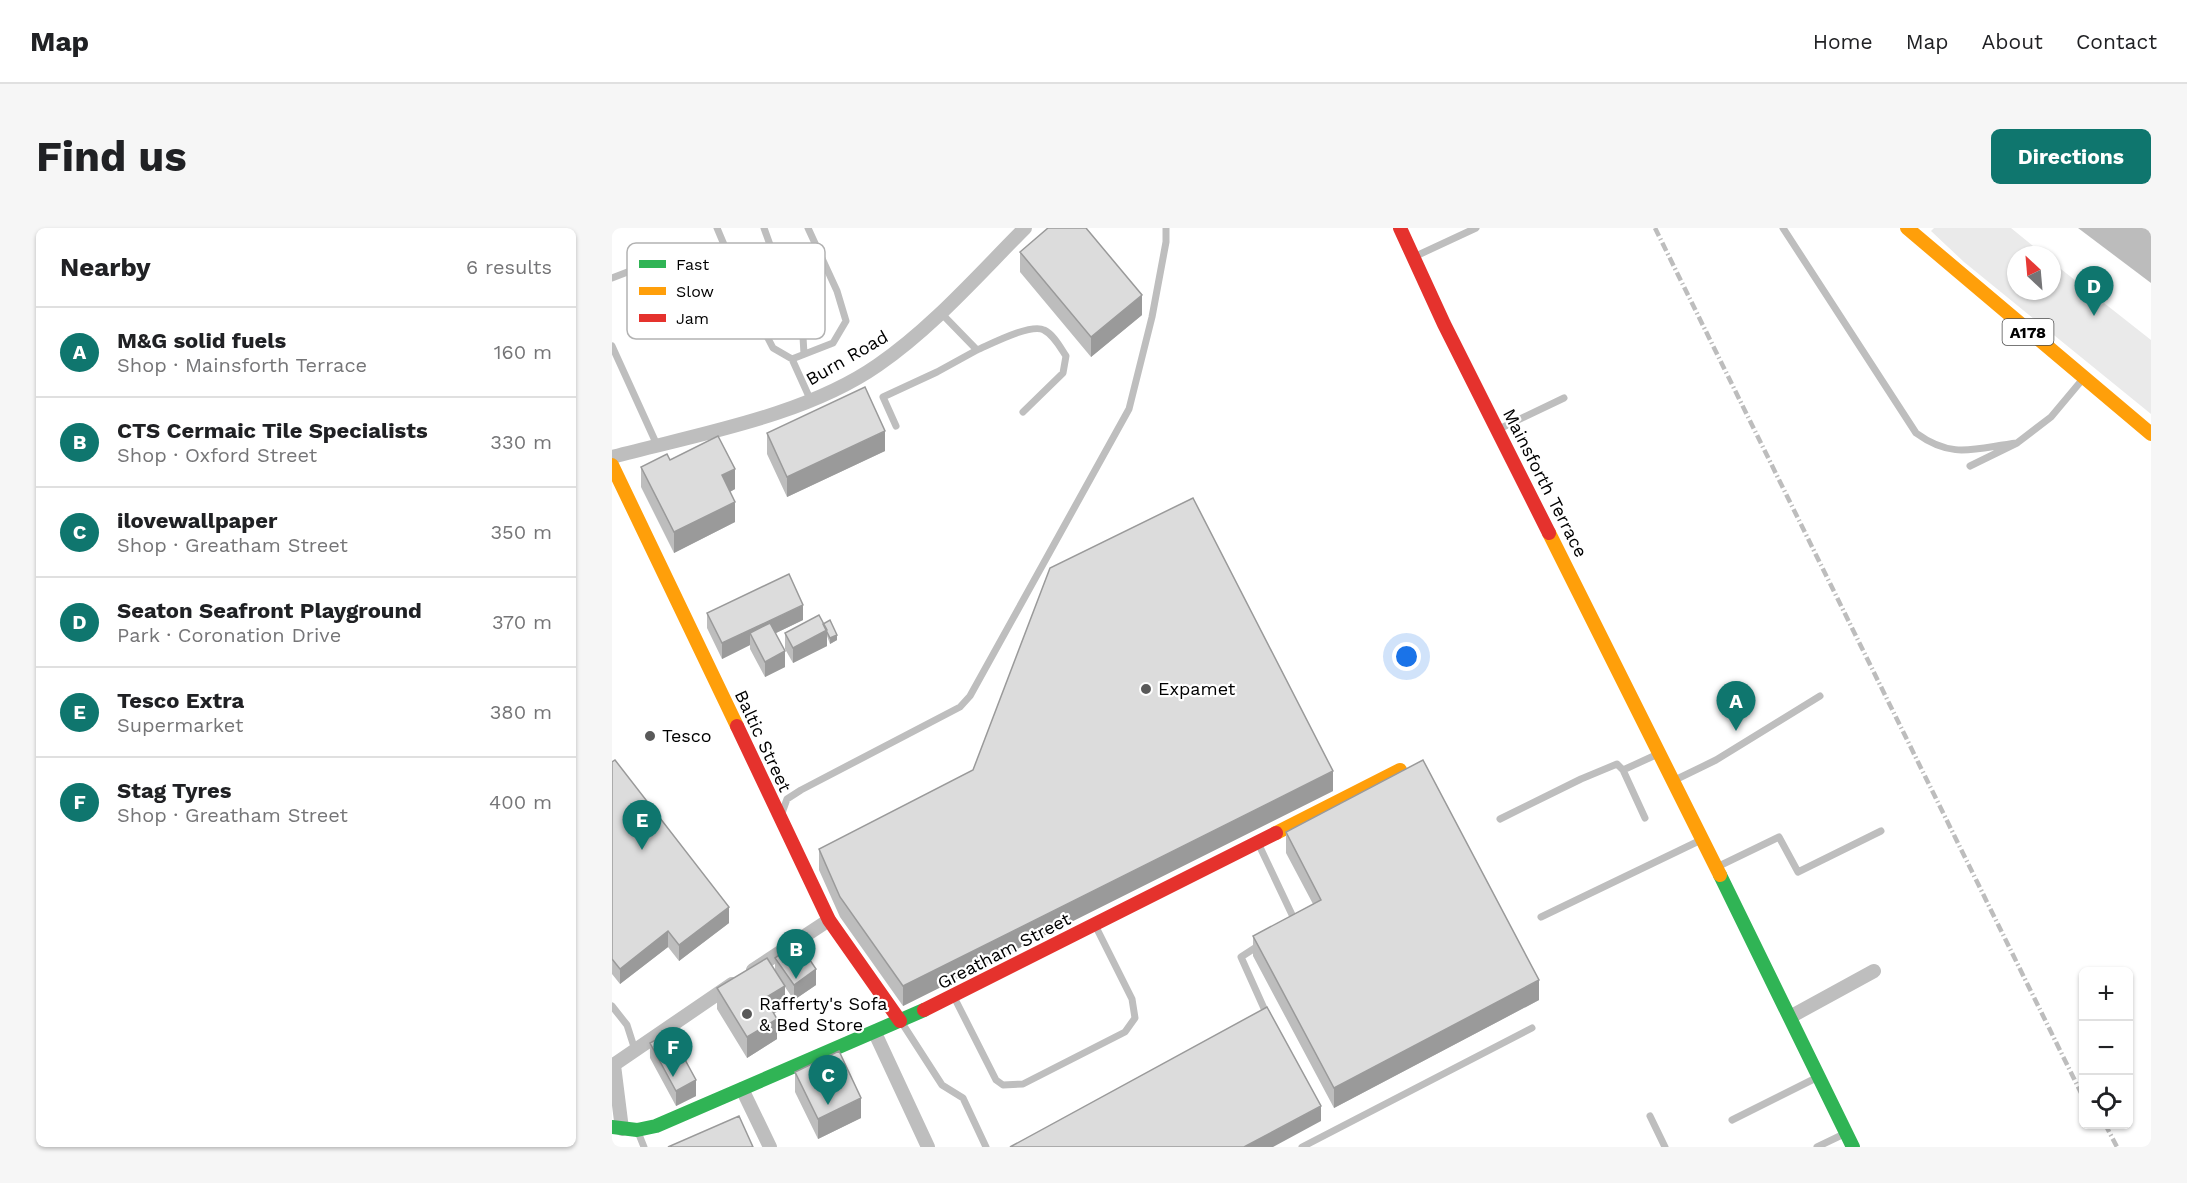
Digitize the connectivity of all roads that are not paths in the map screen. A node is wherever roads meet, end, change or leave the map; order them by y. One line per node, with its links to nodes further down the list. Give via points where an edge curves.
1 (717, 228): 10 (lane)
2 (764, 228): 11 (lane)
3 (808, 228): 12 (lane)
4 (1025, 228): 17 (street, Burn Road)
5 (1166, 228): 41 (lane, via 1152,317 1129,409 970,696 960,707 801,790 787,799)
6 (1400, 228): 13 (street, Mainsforth Terrace)
7 (1476, 228): 13 (lane)
8 (1783, 228): 31 (lane, via 1916,433 1935,446 1954,451)
9 (1907, 228): 24 (street, A178)
10 (723, 243)
11 (769, 243)
12 (815, 243)
13 (1414, 257): 29 (street, Mainsforth Terrace)
14 (825, 265): 22 (lane, via 846,321 833,343)
15 (627, 272): 16 (lane)
16 (612, 278)
17 (941, 313): 21 (lane); 26 (street, Burn Road, via 877,366)
18 (768, 339): 23 (lane, via 773,348)
19 (803, 339): 22 (lane)
20 (612, 346): 32 (lane)
21 (977, 350): 27 (lane, via 1029,328 1044,329 1057,341 1066,356 1063,373); 28 (lane, via 883,397)
22 (804, 354): 23 (lane)
23 (792, 359): 26 (lane)
24 (2084, 378): 30 (street, A178); 31 (lane, via 2051,417)
25 (1564, 398): 29 (lane)
26 (811, 400): 32 (street, Burn Road)
27 (1023, 412)
28 (896, 426)
29 (1498, 430): 37 (street, Mainsforth Terrace)
30 (2151, 434)
31 (2017, 443): 35 (lane)
32 (657, 445): 33 (street, Burn Road)
33 (612, 457)
34 (612, 465): 41 (street, Baltic Street)
35 (1970, 466)
36 (1820, 696): 40 (lane, via 1716,760)
37 (1661, 753): 39 (lane); 40 (street, Mainsforth Terrace)
38 (1400, 770): 46 (street, Greatham Street)
39 (1623, 770): 42 (lane); 43 (lane, via 1617,764)
40 (1674, 780): 45 (street, Mainsforth Terrace)
41 (780, 818): 49 (street, Baltic Street)
42 (1645, 818)
43 (1500, 819)
44 (1881, 831): 47 (lane, via 1798,872 1779,837)
45 (1703, 839): 47 (street, Mainsforth Terrace); 48 (lane)
46 (1258, 842): 50 (street, Greatham Street); 51 (lane, via 1295,921)
47 (1717, 867): 56 (street, Mainsforth Terrace)
48 (1541, 917)
49 (829, 920): 58 (street, Baltic Street); 61 (street)
50 (1095, 925): 54 (street, Greatham Street); 54 (lane, via 1132,999 1132,1026 1125,1032 1023,1084 1003,1085 996,1080)
51 (1286, 927)
52 (1268, 939): 57 (lane, via 1241,957)
53 (1874, 971): 56 (street)
54 (954, 997): 58 (street, Greatham Street)
55 (612, 1006): 61 (lane, via 627,1025)
56 (1790, 1017): 63 (street, Mainsforth Terrace)
57 (1269, 1019)
58 (900, 1021): 60 (street, Greatham Street); 73 (lane, via 942,1085 963,1098)
59 (1532, 1028): 74 (lane)
60 (875, 1033): 64 (street, Greatham Street); 72 (street)
61 (635, 1050): 62 (street)
62 (613, 1065): 67 (street)
63 (1818, 1076): 66 (lane); 69 (street, Mainsforth Terrace)
64 (742, 1089): 68 (street, Greatham Street, via 674,1120); 71 (street)
65 (1650, 1116): 75 (lane)
66 (1732, 1120)
67 (617, 1128): 68 (street, Greatham Street)
68 (637, 1130): 70 (lane)
69 (1846, 1133): 76 (lane); 77 (street, Mainsforth Terrace)
70 (644, 1147)
71 (770, 1147)
72 (928, 1147)
73 (986, 1147)
74 (1302, 1147)
75 (1665, 1147)
76 (1818, 1147)
77 (1853, 1147)

